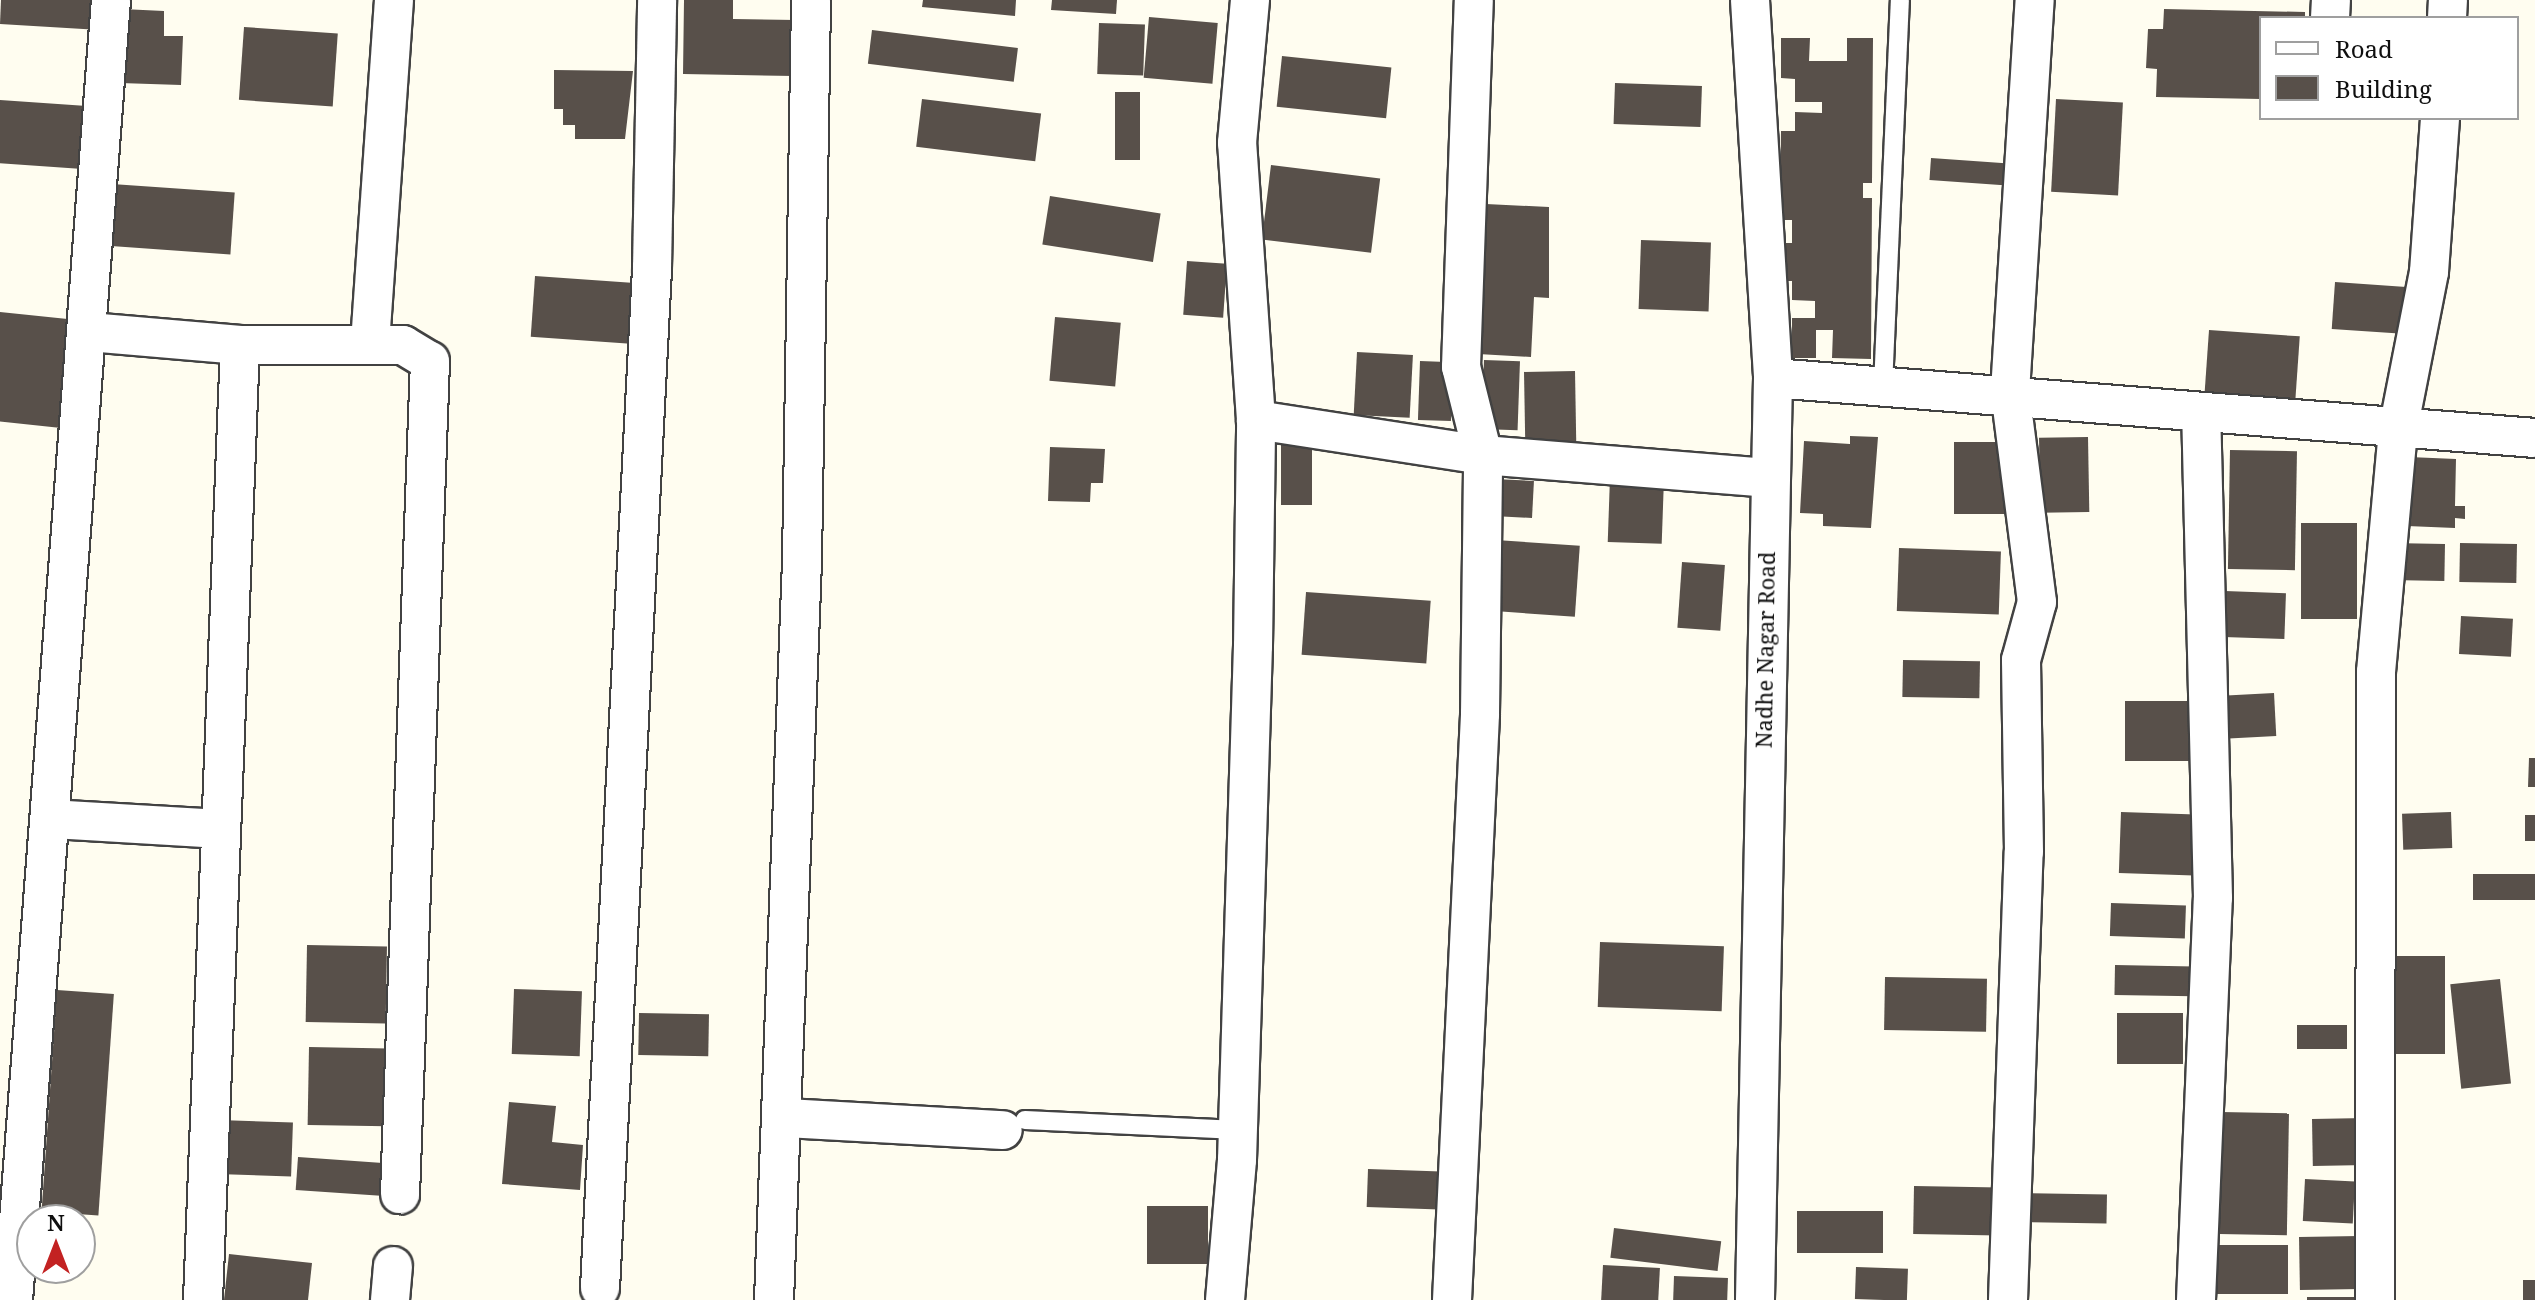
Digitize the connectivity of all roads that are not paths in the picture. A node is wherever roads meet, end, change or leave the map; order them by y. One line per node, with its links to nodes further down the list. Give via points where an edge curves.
1 (111, 0): 11 (street)
2 (394, 0): 12 (street)
3 (657, 0): 29 (street, via 652,268)
4 (811, 0): 25 (street)
5 (1250, 0): 18 (street, via 1237,143)
6 (1474, 0): 21 (street, via 1461,367)
7 (1750, 0): 14 (street, Nadhe Nagar Road)
8 (1900, 0): 15 (lane)
9 (2035, 0): 16 (street)
10 (2440, 120): 19 (street, via 2429,272)
11 (89, 332): 13 (street); 23 (street)
12 (370, 343): 13 (street); 28 (street, via 425,352 433,373)
13 (240, 345): 24 (street)
14 (1773, 378): 15 (street); 22 (street, Nadhe Nagar Road)
15 (1883, 387): 16 (street)
16 (2010, 392): 17 (street); 36 (street, via 2037,602 2021,660 2024,852)
17 (2201, 415): 19 (street); 37 (street, via 2213,898)
18 (1256, 420): 21 (street); 27 (street)
19 (2398, 430): 20 (street); 38 (street, via 2376,672)
20 (2535, 438)
21 (1483, 455): 22 (street); 34 (street, via 1480,714)
22 (1767, 478): 35 (street, Nadhe Nagar Road)
23 (51, 819): 24 (street); 30 (street)
24 (219, 829): 31 (street)
25 (786, 1118): 26 (street); 32 (street)
26 (1014, 1125): 27 (lane)
27 (1238, 1130): 33 (street)
28 (400, 1194)
29 (600, 1288)
30 (13, 1300)
31 (203, 1300)
32 (774, 1300)
33 (1225, 1300)
34 (1452, 1300)
35 (1755, 1300)
36 (2008, 1300)
37 (2196, 1300)
38 (2375, 1300)

